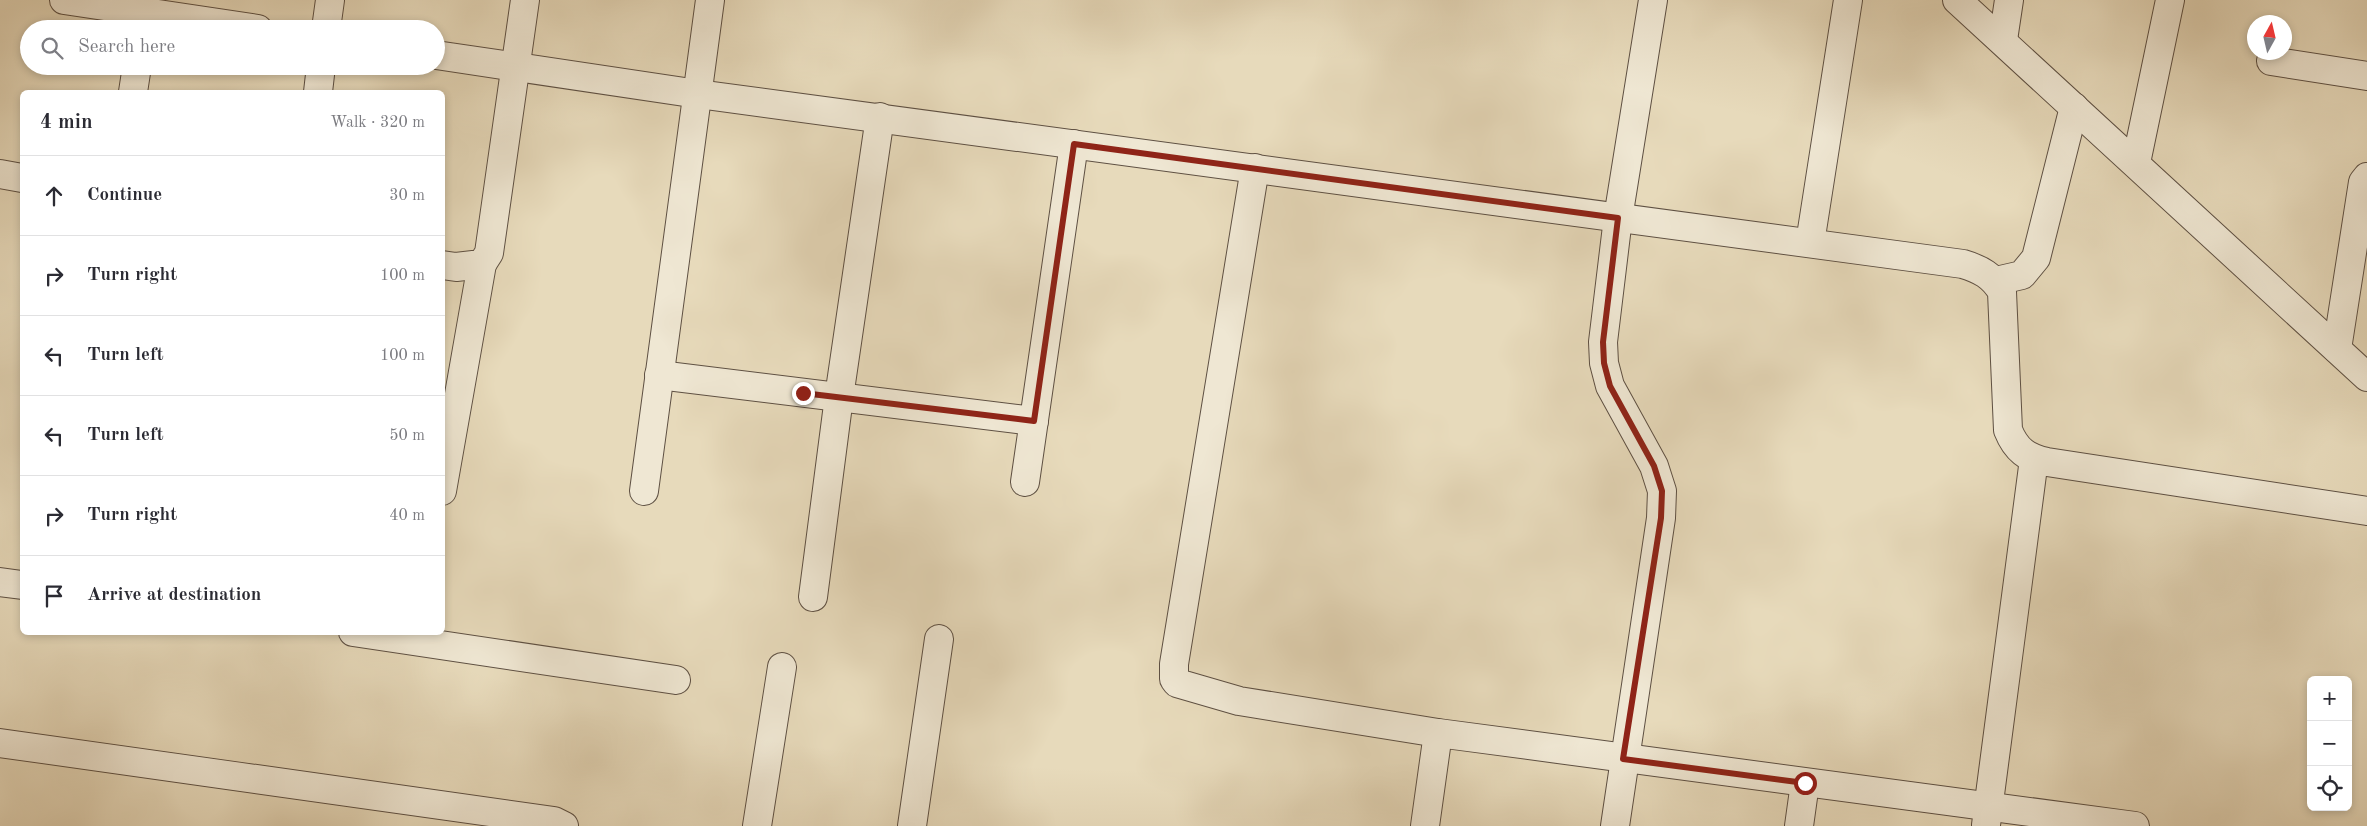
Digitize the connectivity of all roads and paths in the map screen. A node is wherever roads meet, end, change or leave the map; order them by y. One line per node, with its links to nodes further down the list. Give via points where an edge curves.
1 (64, 0): 10 (street)
2 (330, 0): 12 (street)
3 (525, 0): 16 (street)
4 (710, 0): 22 (street)
5 (1653, 0): 31 (street)
6 (1848, 0): 32 (street)
7 (1957, 0): 13 (street)
8 (2009, 0): 13 (street)
9 (2170, 0): 26 (street)
10 (144, 14): 11 (street)
11 (190, 20)
12 (327, 20)
13 (2003, 40): 23 (street)
14 (445, 56): 16 (street)
15 (2271, 61): 19 (street)
16 (515, 66): 22 (street); 33 (street, via 488,253)
17 (136, 75): 20 (street)
18 (320, 75): 21 (street)
19 (2367, 76)
20 (133, 90)
21 (318, 90)
22 (698, 94): 24 (street); 37 (street)
23 (2074, 107): 26 (street); 35 (street, via 2036,258 2022,275)
24 (880, 117): 25 (street); 39 (street)
25 (1074, 144): 27 (street); 40 (street)
26 (2136, 163): 36 (street)
27 (1255, 168): 31 (street); 53 (street, via 1174,679 1180,686 1239,701)
28 (0, 174): 30 (street)
29 (2367, 177): 36 (street, via 2363,182)
30 (20, 178)
31 (1618, 218): 32 (street); 55 (street, via 1603,342 1604,363 1610,386 1654,466 1662,491 1661,518)
32 (1810, 243): 35 (street, via 1963,264)
33 (482, 264): 34 (street, via 456,267); 42 (street)
34 (445, 265)
35 (1996, 281): 41 (street, via 2002,292 2008,430 2018,449)
36 (2337, 349): 38 (street)
37 (659, 375): 39 (street); 44 (street)
38 (2367, 378)
39 (839, 397): 40 (street); 48 (street)
40 (1034, 421): 43 (street)
41 (2034, 459): 45 (street); 57 (street)
42 (445, 474)
43 (1025, 482)
44 (644, 491)
45 (2367, 511)
46 (0, 582): 47 (street)
47 (20, 585)
48 (813, 597)
49 (373, 635): 52 (street)
50 (939, 639): 60 (street)
51 (782, 667): 59 (street)
52 (676, 680)
53 (1438, 733): 55 (street); 61 (street)
54 (0, 743): 58 (street, via 554,821)
55 (1623, 759): 56 (street); 62 (street)
56 (1805, 783): 57 (street); 63 (street)
57 (1988, 816): 64 (street)
58 (564, 826)
59 (757, 826)
60 (912, 826)
61 (1425, 826)
62 (1615, 826)
63 (1799, 826)
64 (2135, 826)

